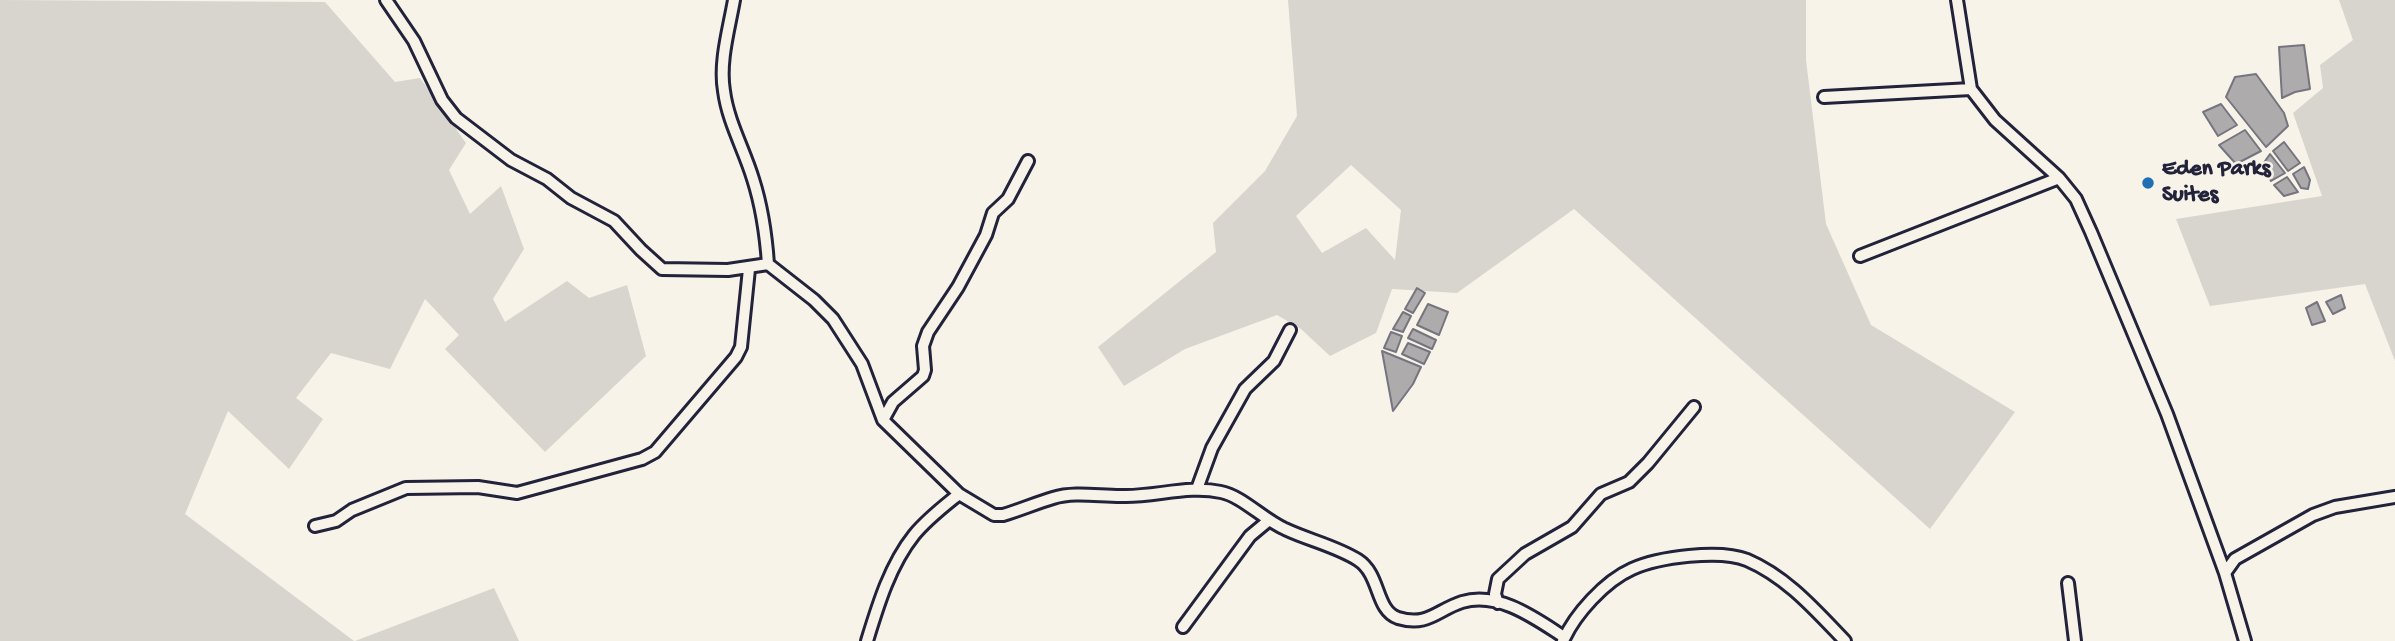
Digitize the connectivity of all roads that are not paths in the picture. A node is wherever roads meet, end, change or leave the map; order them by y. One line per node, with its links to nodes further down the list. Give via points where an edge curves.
1 (386, 0): 10 (street, via 414,41 448,110 511,160 614,221 662,269)
2 (734, 0): 9 (street, via 723,90 753,178)
3 (1957, 0): 4 (street)
4 (1971, 89): 5 (street); 7 (street, via 1995,120)
5 (1824, 97)
6 (1028, 161): 13 (street, via 1008,199 993,213 981,246 928,332 923,376 893,402)
7 (2059, 178): 8 (street); 19 (street, via 2076,199 2091,232 2167,414)
8 (1860, 256)
9 (768, 264): 10 (street); 13 (street, via 833,319 862,364)
10 (749, 268): 18 (street, via 743,339 736,358 655,452 517,493 478,487 405,488 337,521)
11 (1290, 330): 14 (street, via 1274,361 1245,389 1212,448)
12 (1694, 407): 21 (street, via 1629,482 1601,494 1572,527 1525,554 1498,579)
13 (883, 420): 15 (street)
14 (1197, 489): 15 (street, via 1128,496 1070,494 1003,515); 17 (street, via 1223,492)
15 (959, 494): 24 (street, via 914,534 898,558)
16 (2395, 497): 19 (street, via 2335,507 2313,516 2235,559)
17 (1268, 521): 21 (street, via 1366,565 1385,609 1394,616 1423,620 1463,602); 22 (street, via 1250,536)
18 (315, 526)
19 (2225, 573): 27 (street)
20 (2067, 583): 26 (street)
21 (1498, 603): 23 (street, via 1526,613)
22 (1183, 627)
23 (1564, 639): 25 (street, via 1602,590 1633,569 1714,554 1745,559 1765,569 1805,599)
24 (867, 641)
25 (1845, 641)
26 (2075, 641)
27 (2245, 641)

